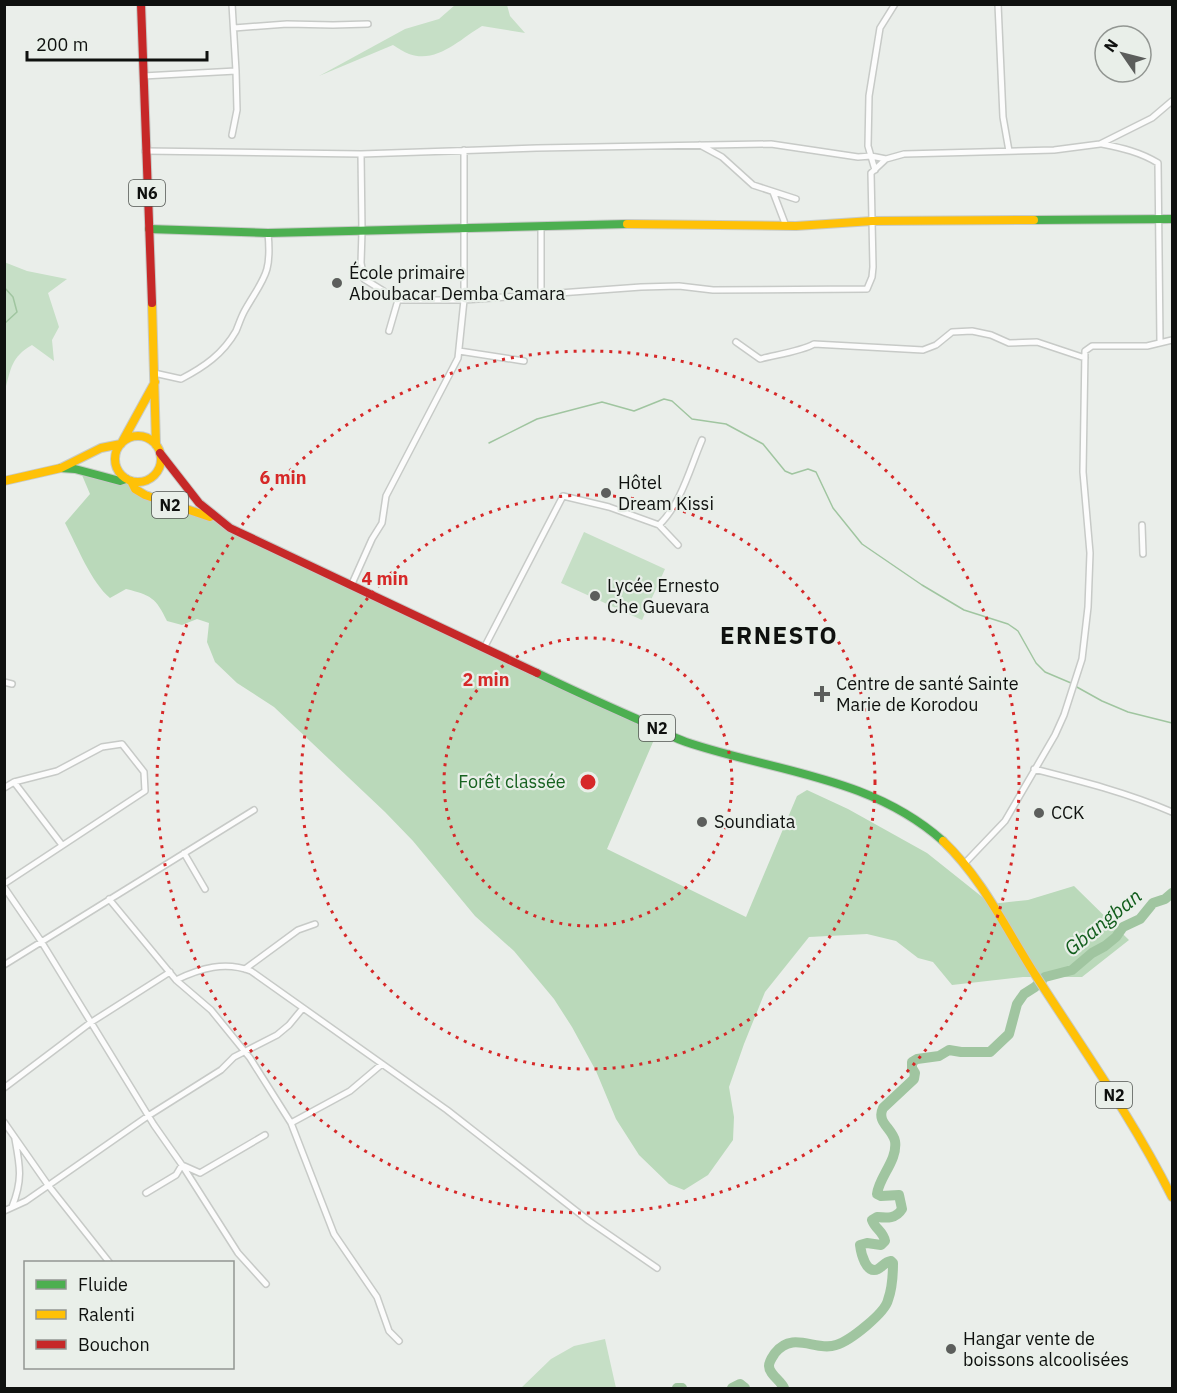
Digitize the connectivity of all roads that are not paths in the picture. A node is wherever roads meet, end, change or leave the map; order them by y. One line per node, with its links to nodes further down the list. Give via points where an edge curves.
1 (141, 4): 8 (main road, N6)
2 (232, 4): 6 (street)
3 (895, 4): 17 (street, via 880,28 868,114)
4 (998, 4): 15 (street, via 1003,117)
5 (368, 24): 6 (street)
6 (234, 28): 7 (street)
7 (236, 71): 8 (street); 10 (street, via 237,110)
8 (143, 76): 14 (main road, N6)
9 (1173, 101): 12 (street, via 1152,118)
10 (232, 135)
11 (698, 144): 13 (street); 17 (street, via 771,144); 20 (street, via 722,157 753,184)
12 (1100, 144): 15 (street); 22 (street, via 1144,155 1158,163)
13 (464, 150): 16 (street); 28 (street)
14 (144, 151): 16 (street); 27 (main road, N6)
15 (1009, 151): 18 (street, via 904,154)
16 (361, 154): 29 (street)
17 (871, 156): 18 (street); 19 (street)
18 (886, 159): 19 (street)
19 (875, 170): 24 (street, via 871,173)
20 (773, 192): 21 (street); 25 (street)
21 (796, 199)
22 (1158, 219): 23 (main road); 24 (main road); 37 (street)
23 (1173, 219)
24 (872, 221): 25 (main road); 31 (street, via 873,267 867,289 713,290 680,286)
25 (786, 226): 26 (main road, via 645,224)
26 (541, 228): 28 (main road); 31 (street)
27 (149, 229): 30 (main road); 41 (main road, N6)
28 (464, 229): 29 (main road); 33 (street)
29 (362, 231): 30 (main road); 32 (street, via 364,279)
30 (267, 233): 41 (street, via 270,258 263,282 226,346 182,380)
31 (541, 295): 33 (street)
32 (398, 300): 33 (street); 34 (street)
33 (464, 300): 38 (street)
34 (388, 331)
35 (1173, 340): 37 (street)
36 (736, 342): 39 (street, via 760,359 814,344 923,350 952,332 972,331 1010,343 1037,342)
37 (1160, 342): 39 (street, via 1147,346 1092,346 1085,351)
38 (459, 351): 40 (street); 54 (street, via 386,496 381,523)
39 (1085, 358): 58 (street, via 1083,472 1089,564 1082,659 1064,715)
40 (524, 361)
41 (154, 373): 42 (main road, N6)
42 (155, 382): 44 (main road); 45 (main road, N6)
43 (702, 440): 50 (street, via 677,500)
44 (121, 444): 45 (main road, via 139,436 146,437); 46 (main road, N2, via 101,448); 47 (main road, via 115,462)
45 (158, 449): 47 (main road, via 161,460 156,473 145,481); 49 (main road, N2, via 187,492)
46 (61, 468): 47 (main road, N2); 48 (main road, N2)
47 (129, 480): 49 (main road, N2, via 145,495)
48 (4, 481)
49 (216, 519): 54 (main road, N2)
50 (659, 525): 52 (street); 55 (street, via 563,496)
51 (1142, 525): 53 (street)
52 (678, 545)
53 (1143, 554)
54 (351, 585): 55 (main road, N2)
55 (484, 648): 65 (main road, N2, via 684,741 868,792 928,827)
56 (4, 682): 57 (street)
57 (12, 684)
58 (1034, 769): 62 (street); 65 (street, via 1005,821)
59 (14, 782): 60 (street); 63 (street); 63 (street, via 57,771 102,747 122,744 144,772 145,791)
60 (4, 788)
61 (255, 810): 64 (street)
62 (1173, 812)
63 (62, 845): 66 (street)
64 (184, 853): 67 (street); 68 (street)
65 (964, 864): 86 (main road, N2)
66 (4, 886): 70 (street)
67 (205, 889)
68 (109, 899): 70 (street); 73 (street)
69 (315, 924): 72 (street, via 298,930)
70 (41, 941): 71 (street); 76 (street)
71 (4, 964)
72 (245, 969): 74 (street, via 225,965); 75 (street)
73 (170, 972): 74 (street); 76 (street)
74 (176, 980): 77 (street, via 211,1010)
75 (303, 1008): 77 (street, via 277,1035); 78 (street)
76 (90, 1023): 79 (street); 80 (street)
77 (244, 1051): 80 (street); 82 (street)
78 (382, 1064): 82 (street, via 350,1091); 94 (street)
79 (4, 1088)
80 (148, 1116): 85 (street); 88 (street)
81 (4, 1122): 84 (street)
82 (291, 1124): 96 (street, via 334,1234 377,1297 389,1331)
83 (265, 1135): 85 (street, via 200,1173)
84 (14, 1136): 88 (street); 91 (street, via 21,1170)
85 (182, 1165): 89 (street, via 176,1175); 95 (street, via 238,1253)
86 (1162, 1177): 87 (street); 90 (main road, N2)
87 (1173, 1177)
88 (48, 1185): 91 (street); 93 (street)
89 (146, 1193)
90 (1173, 1197)
91 (12, 1207): 92 (street)
92 (4, 1211)
93 (107, 1261)
94 (657, 1268)
95 (266, 1284)
96 (399, 1341)

